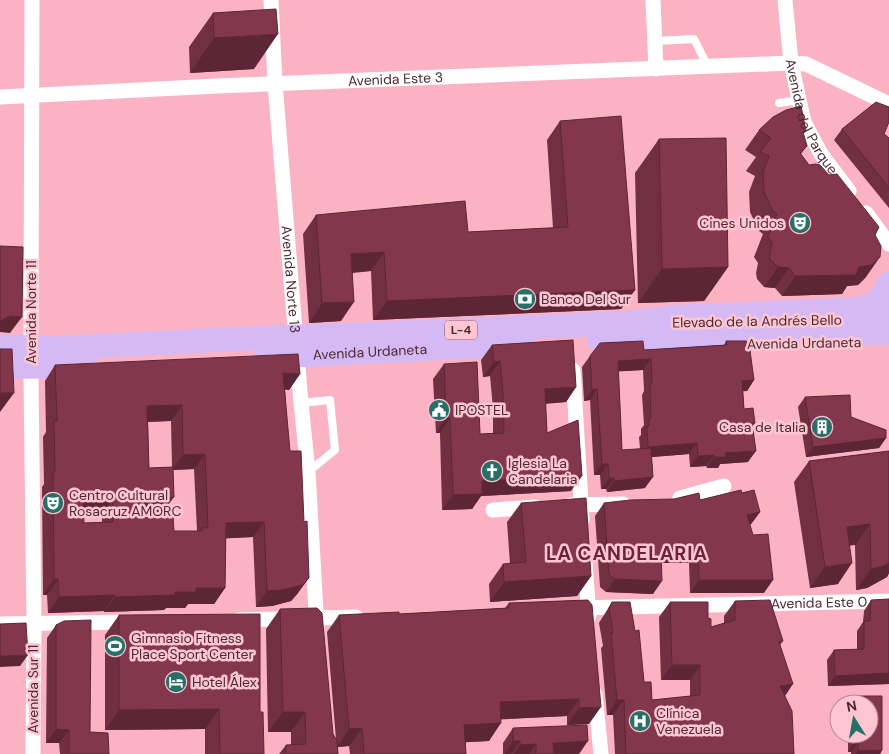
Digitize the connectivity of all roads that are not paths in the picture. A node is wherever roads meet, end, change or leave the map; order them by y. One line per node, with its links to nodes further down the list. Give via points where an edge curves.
1 (32, 0): 10 (street, Avenida Norte 11)
2 (271, 0): 9 (street, Avenida Norte 13)
3 (653, 0): 5 (street)
4 (785, 0): 6 (street, Avenida del Parque)
5 (655, 41): 7 (lane, via 694,39); 8 (street)
6 (790, 63): 7 (street, Avenida Este 3); 12 (street, Avenida del Parque); 14 (street, Avenida Este 3, via 806,64)
7 (708, 67): 8 (street, Avenida Este 3)
8 (656, 69): 9 (street, Avenida Este 3)
9 (275, 83): 10 (street, Avenida Este 3); 26 (street, Avenida Norte 13)
10 (30, 95): 11 (street, Avenida Este 3); 27 (street, Avenida Norte 11)
11 (0, 97)
12 (798, 100): 13 (lane); 15 (street, Avenida del Parque, via 804,122 821,154)
13 (779, 103)
14 (889, 104)
15 (889, 244)
16 (889, 283): 17 (main road, L-4, via 876,303)
17 (856, 309): 18 (main road, L-4); 20 (main road, L-4, via 761,313); 23 (main road, L-4, via 879,314 884,319 884,328 878,336)
18 (889, 310)
19 (889, 319): 20 (main road, Elevado de la Andrés Bello / L-4)
20 (721, 324): 21 (main road, Elevado de la Andrés Bello / L-4); 22 (main road, Elevado de la Andrés Bello / L-4)
21 (627, 331): 23 (street, Avenida Urdaneta / L-4, via 675,344); 26 (main road, Avenida Urdaneta / L-4, via 571,341)
22 (889, 332)
23 (856, 341): 24 (street, Avenida Urdaneta / L-4)
24 (889, 344)
25 (0, 346): 27 (main road, Avenida Urdaneta / L-4)
26 (297, 346): 27 (main road, Avenida Urdaneta / L-4, via 57,368); 30 (street, Avenida Norte 13)
27 (30, 357): 29 (main road, Avenida Urdaneta / L-4); 46 (street, Avenida Norte 11)
28 (572, 360): 35 (street)
29 (0, 368)
30 (301, 404): 31 (street, Avenida Norte 13); 31 (lane, via 330,400 334,450)
31 (308, 472): 43 (street, Avenida Norte 13)
32 (724, 486): 34 (street)
33 (637, 503): 35 (street)
34 (665, 503)
35 (581, 504): 36 (street); 37 (street)
36 (493, 510)
37 (583, 532)
38 (584, 551): 40 (street)
39 (889, 601): 40 (street, Avenida Este 0)
40 (588, 608): 41 (street, Avenida Este 0); 48 (street)
41 (559, 609)
42 (374, 616): 43 (street)
43 (316, 619): 44 (street); 49 (street, Avenida Norte 13)
44 (228, 620)
45 (150, 622): 46 (street)
46 (34, 623): 47 (street); 51 (street, Avenida Sur 11)
47 (0, 624)
48 (590, 627)
49 (318, 638)
50 (594, 676): 52 (street)
51 (33, 754)
52 (600, 754)

